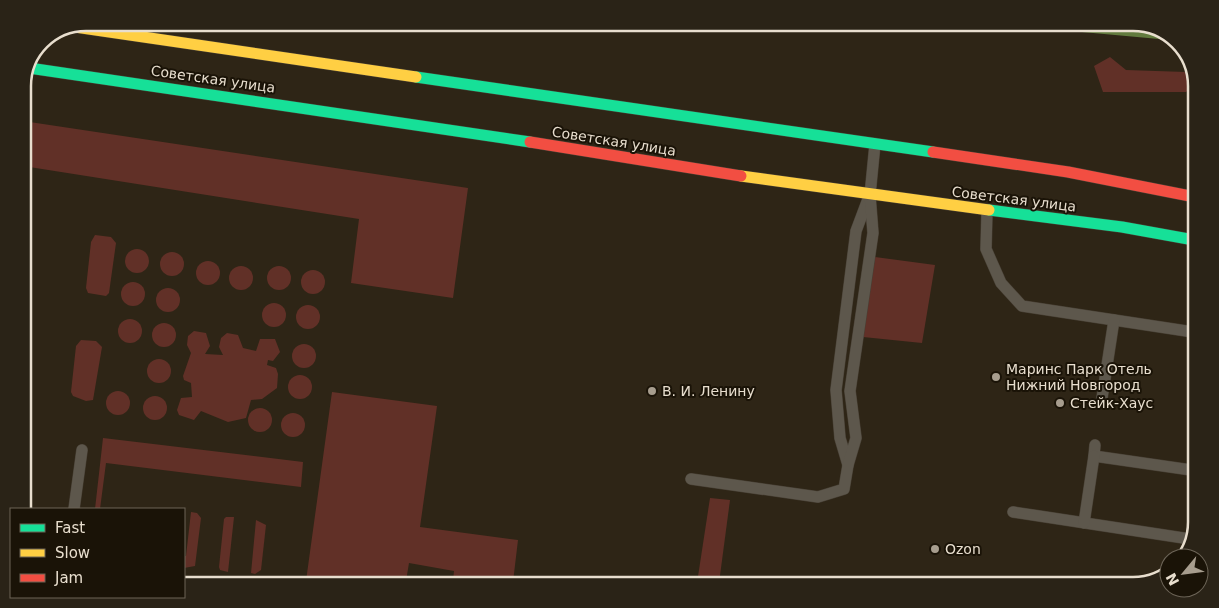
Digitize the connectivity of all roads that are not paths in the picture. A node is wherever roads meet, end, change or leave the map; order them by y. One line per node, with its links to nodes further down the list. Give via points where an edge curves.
1 (102, 31): 3 (main road)
2 (34, 69): 4 (main road, Советская улица, via 384,119)
3 (875, 144): 4 (lane); 5 (main road, via 1076,173)
4 (870, 195): 6 (main road, Советская улица); 12 (lane, via 873,233 853,362 850,391 856,438); 12 (lane, via 856,231 836,390 840,438)
5 (1188, 196)
6 (987, 211): 7 (main road, Советская улица, via 1122,227); 8 (lane, via 986,249 1001,283 1022,306)
7 (1188, 239)
8 (1114, 320): 9 (lane); 10 (lane)
9 (1188, 331)
10 (1106, 392)
11 (82, 450): 15 (lane)
12 (848, 465): 14 (lane, via 844,489 818,497)
13 (1188, 469): 17 (lane, via 1095,450)
14 (691, 479)
15 (74, 508)
16 (1014, 512): 17 (lane)
17 (1084, 523): 18 (lane)
18 (1185, 538)

